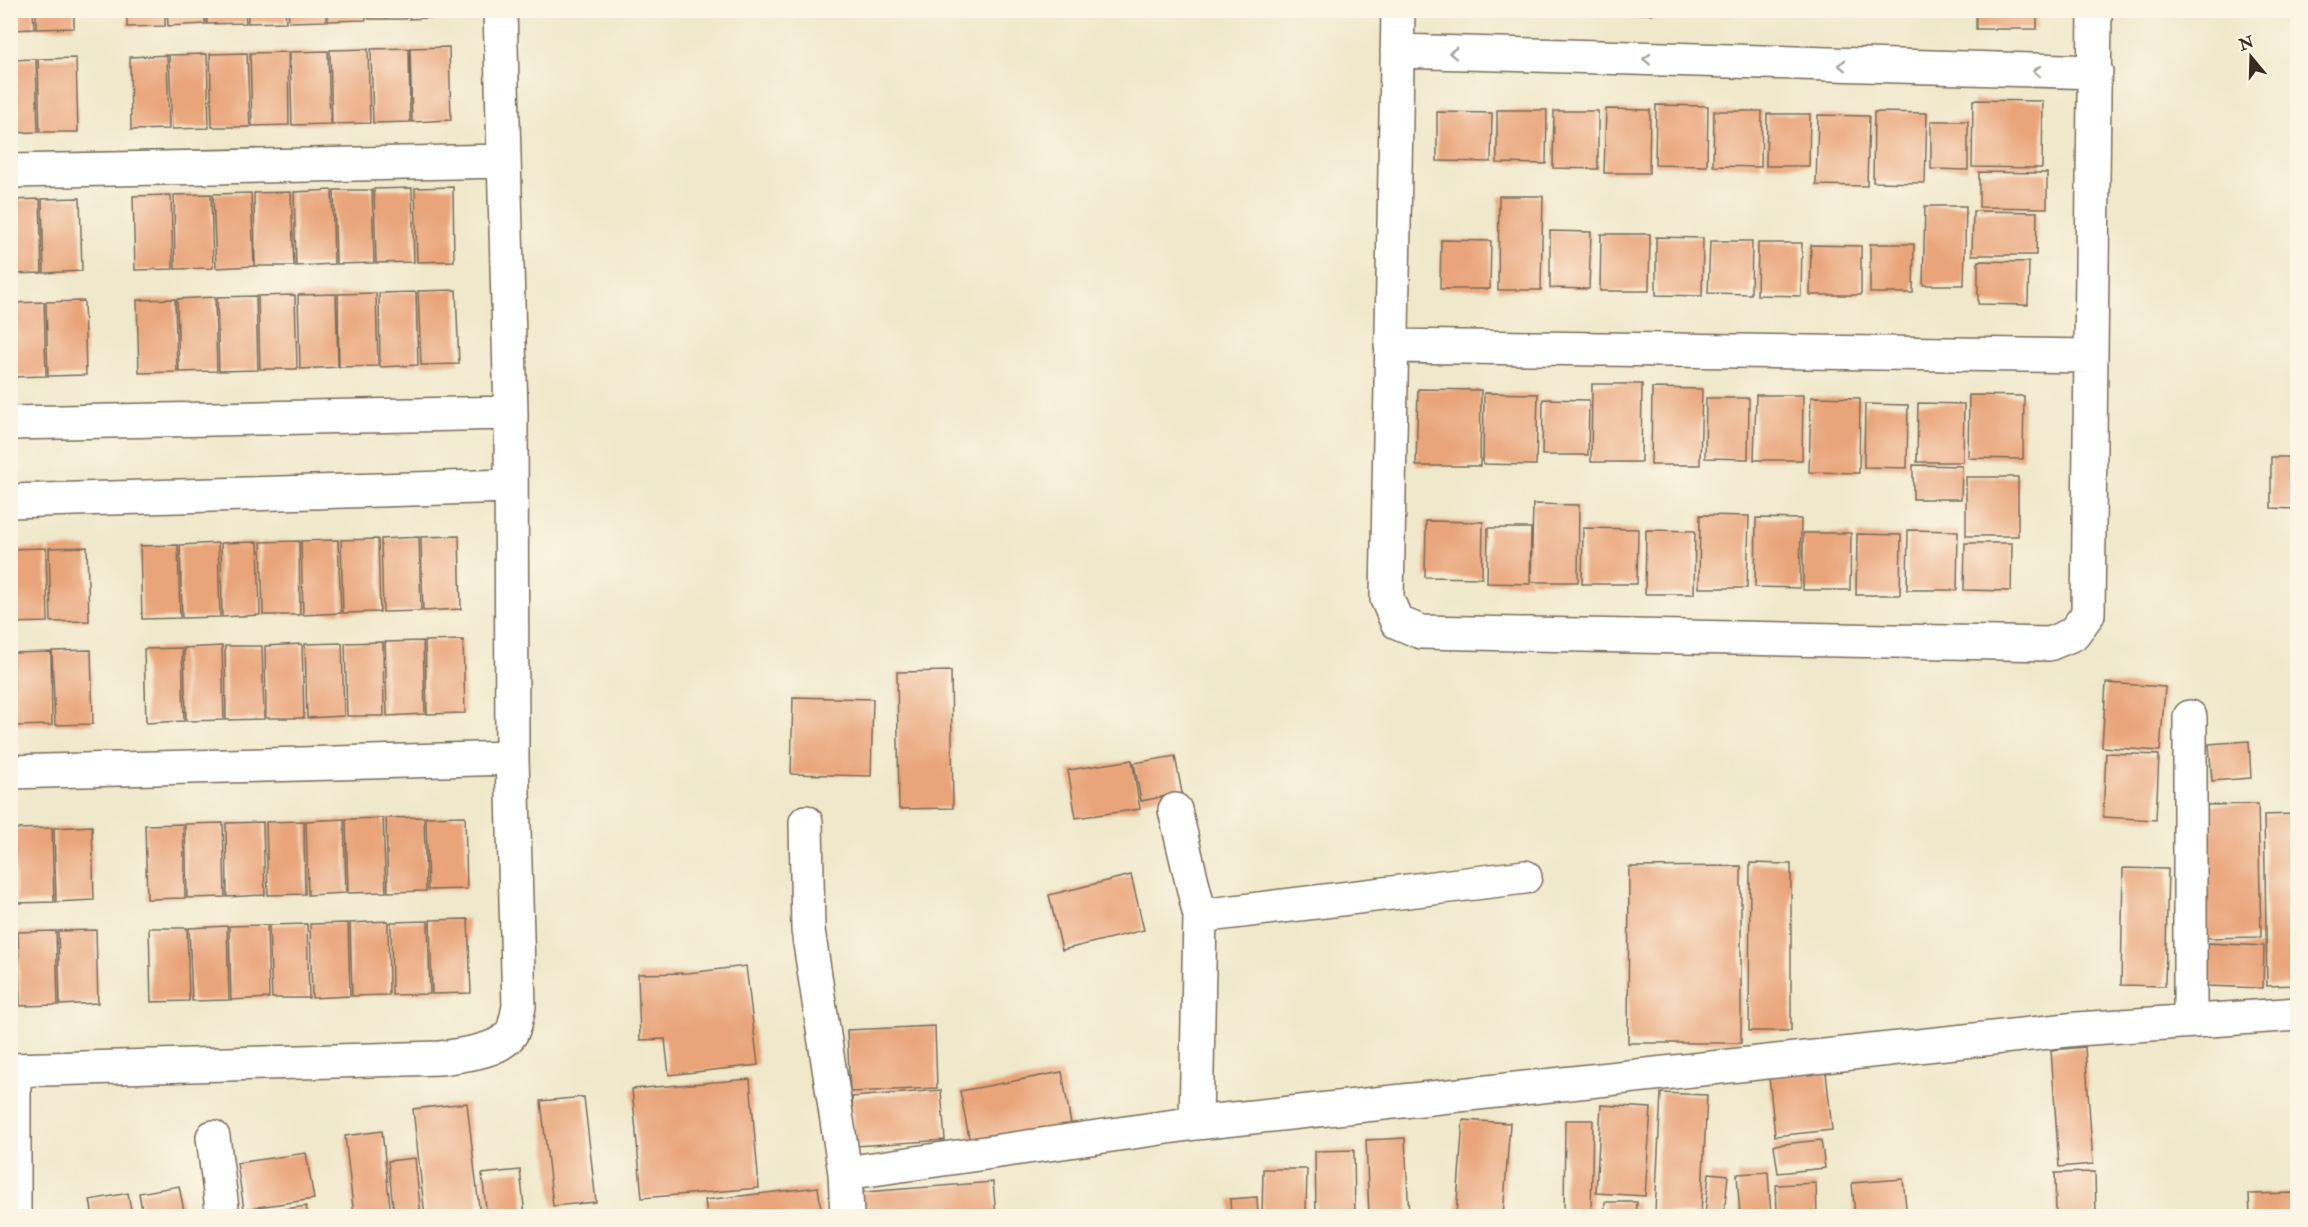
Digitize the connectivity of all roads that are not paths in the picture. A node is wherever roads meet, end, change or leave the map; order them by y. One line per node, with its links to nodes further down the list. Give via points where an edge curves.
1 (500, 10): 6 (street)
2 (1398, 10): 4 (street)
3 (2095, 10): 5 (street)
4 (1397, 51): 5 (street, one-way to 4); 8 (street)
5 (2096, 72): 9 (street)
6 (504, 161): 7 (street); 10 (street)
7 (10, 171)
8 (1391, 346): 9 (street); 9 (street, via 1387,599 1397,622 1421,632 2037,644 2049,644 2073,634 2088,614)
9 (2090, 356)
10 (511, 414): 11 (street); 12 (street)
11 (10, 423)
12 (510, 486): 13 (street); 15 (street)
13 (10, 501)
14 (2190, 717): 22 (street)
15 (512, 758): 16 (street); 23 (street, via 519,1007 513,1032 495,1047 440,1058)
16 (10, 772)
17 (1175, 810): 20 (street)
18 (806, 822): 26 (street, via 808,930)
19 (1525, 877): 20 (street)
20 (1200, 916): 24 (street)
21 (2298, 1014): 22 (street)
22 (2190, 1020): 24 (street)
23 (12, 1070): 27 (street)
24 (1196, 1123): 26 (street)
25 (213, 1137): 28 (street)
26 (845, 1173): 29 (street)
27 (14, 1216)
28 (223, 1216)
29 (847, 1216)

